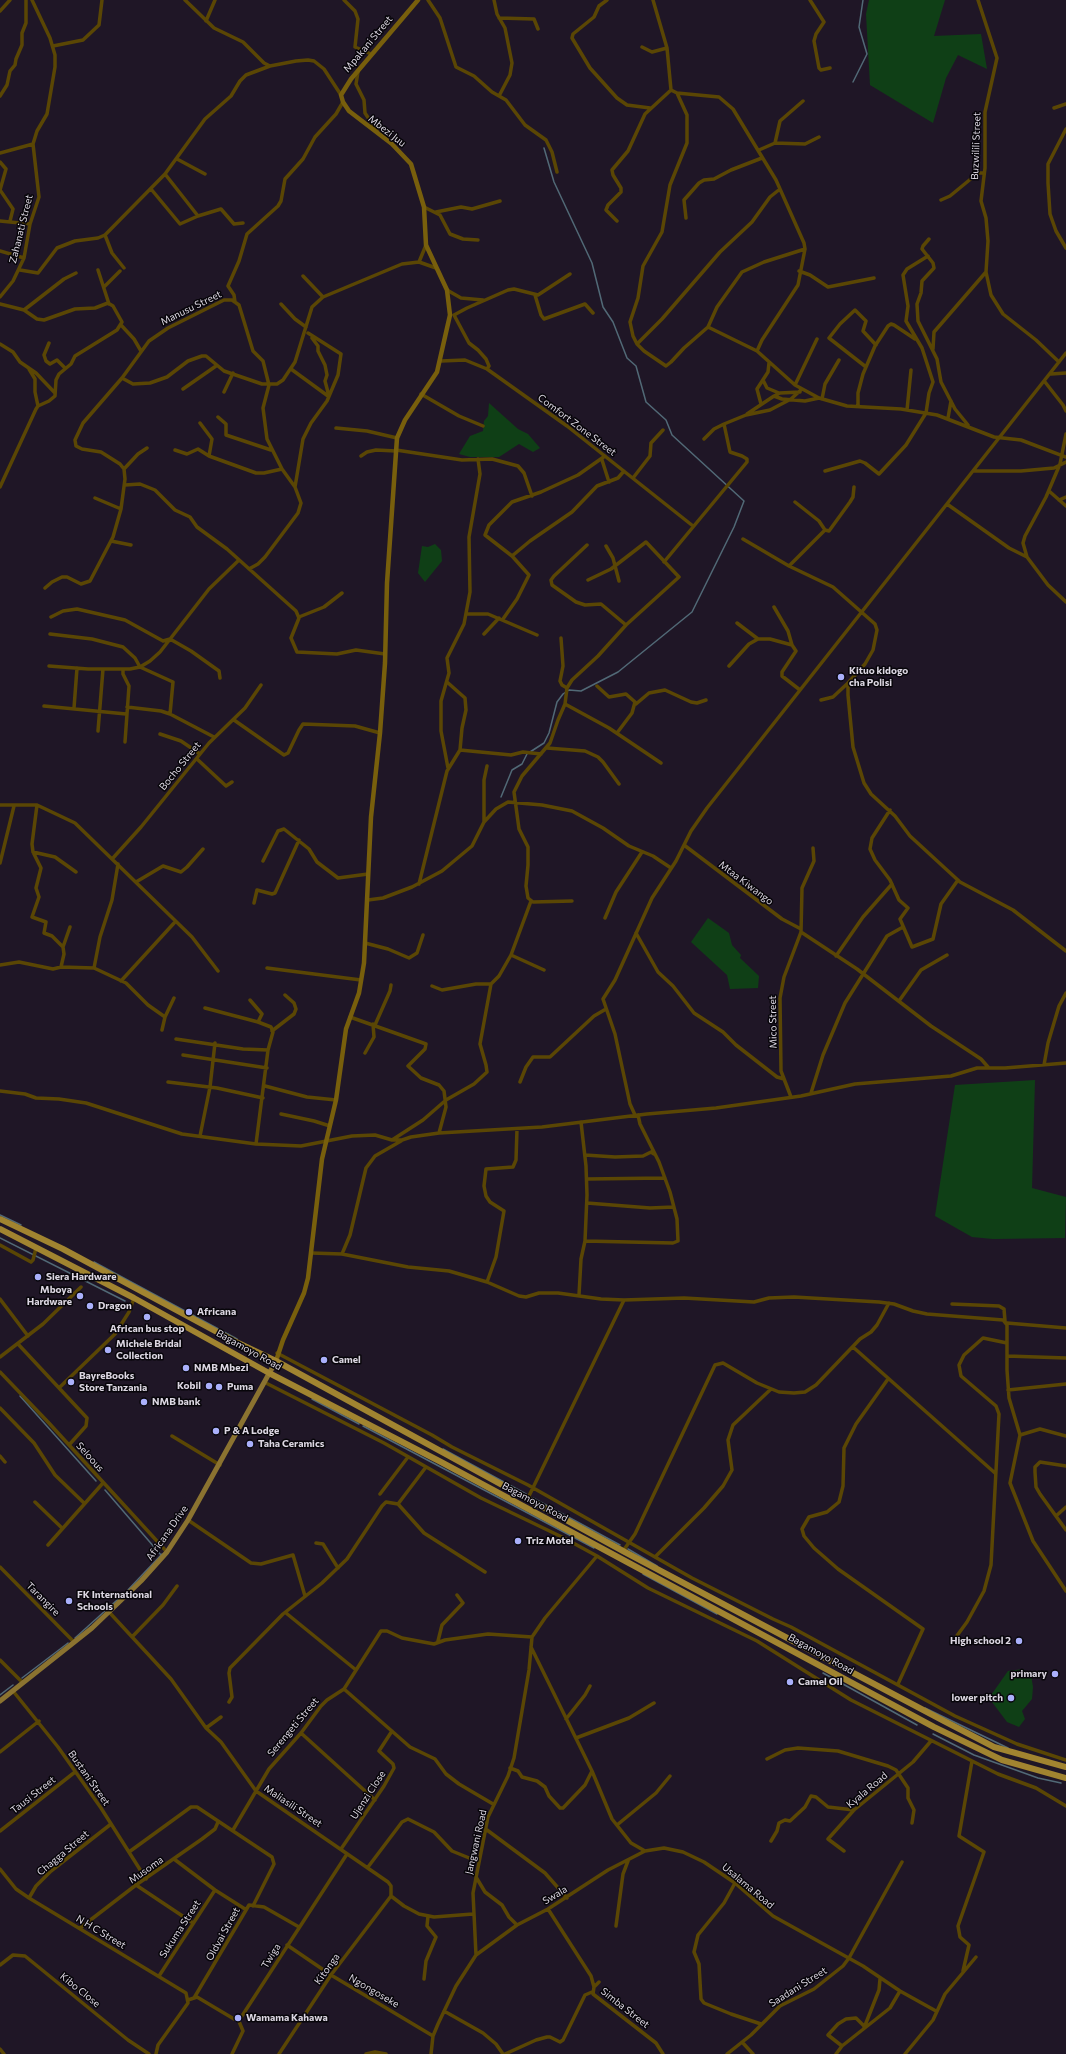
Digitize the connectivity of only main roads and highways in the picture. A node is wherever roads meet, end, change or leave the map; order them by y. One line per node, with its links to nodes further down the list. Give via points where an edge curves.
1 (0, 1219): 3 (highway, Bagamoyo Road, via 63,1249 234,1342)
2 (0, 1229): 4 (highway, Bagamoyo Road, via 134,1298)
3 (276, 1361): 4 (main road, Africana Drive); 6 (highway, Bagamoyo Road, via 623,1551 994,1747)
4 (269, 1373): 5 (main road, Africana Drive, via 220,1464 167,1552 109,1612); 7 (highway, Bagamoyo Road, via 441,1462 934,1727 1002,1760)
5 (0, 1701)
6 (1066, 1767)
7 (1066, 1778)

